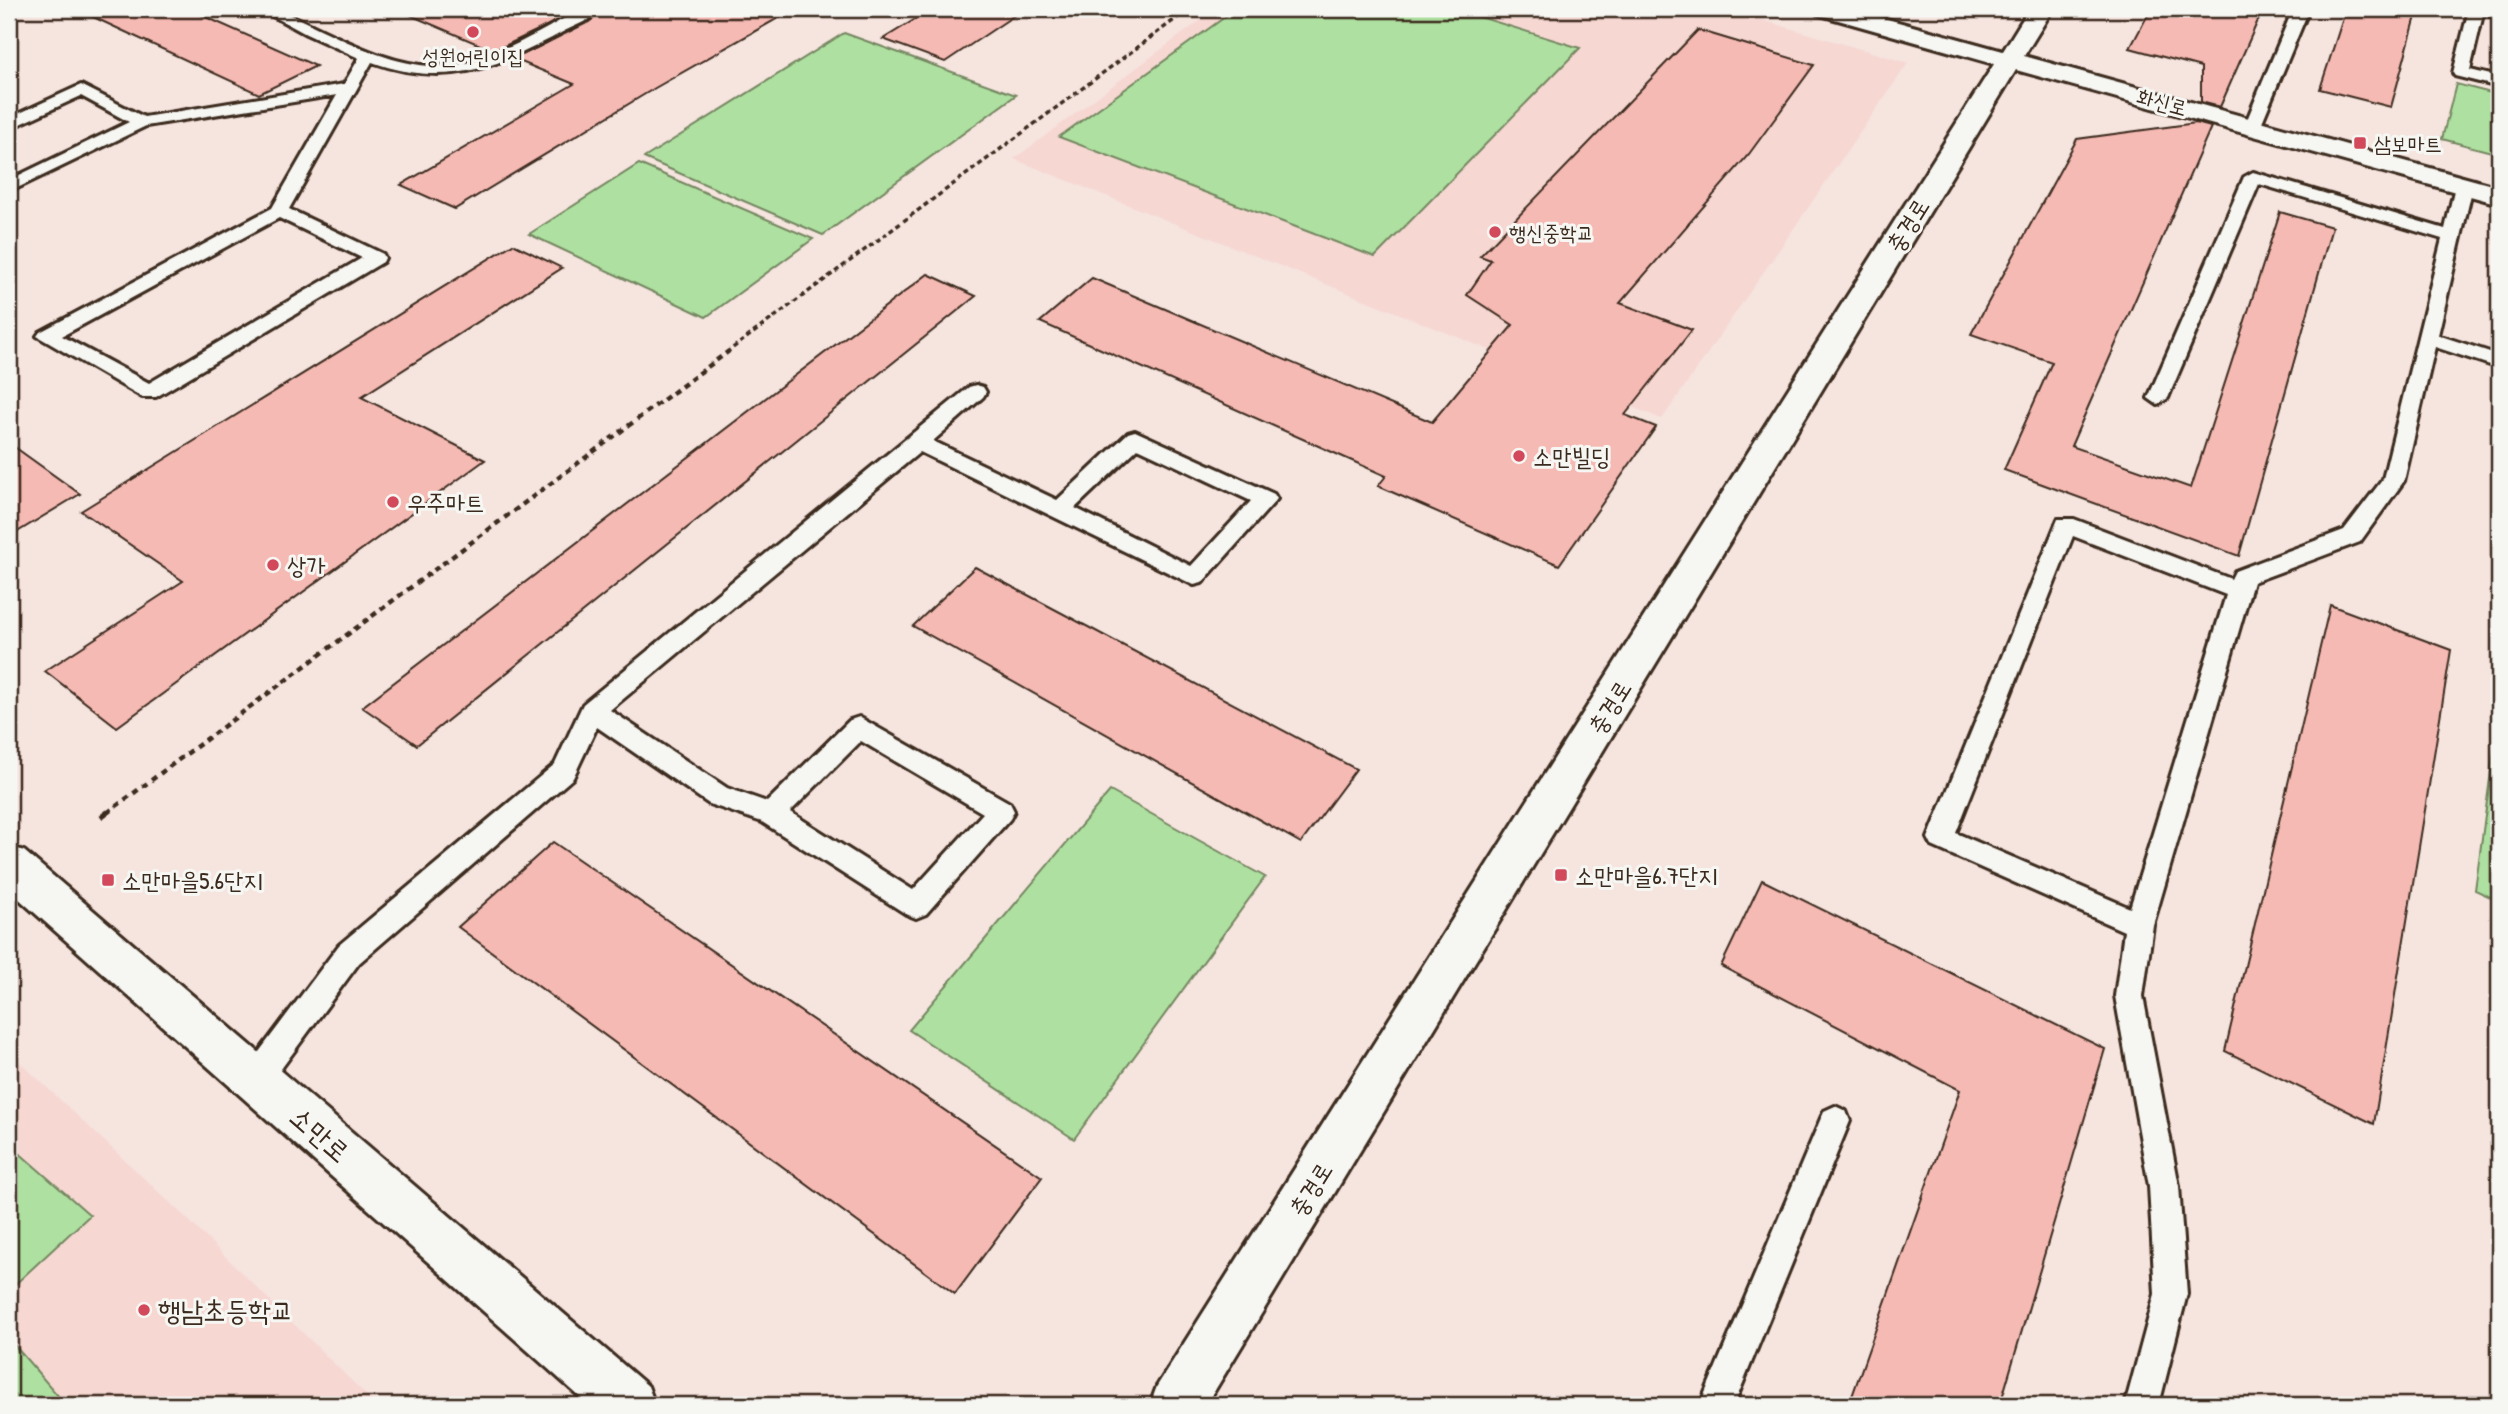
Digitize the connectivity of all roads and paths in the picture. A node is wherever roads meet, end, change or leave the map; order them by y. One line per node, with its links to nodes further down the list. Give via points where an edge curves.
1 (267, 9): 9 (lane)
2 (594, 9): 9 (lane, via 496,59 461,70 415,69)
3 (1189, 9): 30 (path)
4 (1825, 9): 10 (main road, 화신로)
5 (2040, 9): 10 (main road, 충경로)
6 (2301, 9): 15 (lane)
7 (2479, 9): 8 (lane); 11 (lane, via 2461,73)
8 (2499, 13)
9 (369, 54): 12 (lane)
10 (2009, 60): 15 (main road, 화신로); 36 (main road, 충경로)
11 (2499, 82)
12 (349, 88): 13 (lane); 19 (lane)
13 (142, 122): 14 (lane, via 81,90); 17 (lane)
14 (9, 124)
15 (2252, 127): 16 (main road, 화신로)
16 (2465, 186): 18 (main road, 화신로); 20 (lane)
17 (9, 187)
18 (2499, 196)
19 (279, 211): 19 (lane, via 72,323 47,336 149,392 376,258)
20 (2453, 237): 21 (lane); 24 (lane, via 2253,177)
21 (2428, 338): 22 (lane); 27 (lane, via 2393,481 2352,536 2243,577)
22 (2499, 362)
23 (976, 392): 25 (lane)
24 (2158, 398)
25 (918, 442): 26 (lane); 28 (lane)
26 (1060, 510): 26 (lane, via 1135,438 1266,499 1194,577)
27 (2240, 591): 32 (lane); 32 (lane, via 2066,525 1941,838)
28 (592, 711): 29 (lane, via 718,796); 33 (lane, via 564,771 349,954)
29 (771, 814): 29 (lane, via 916,906 1001,811 859,727)
30 (101, 817)
31 (9, 864): 33 (main road, 소만로)
32 (2139, 925): 38 (lane, via 2129,996 2164,1186 2171,1294)
33 (257, 1078): 35 (main road, 소만로)
34 (1835, 1121): 37 (lane)
35 (629, 1405)
36 (1176, 1405)
37 (1717, 1405)
38 (2142, 1405)

